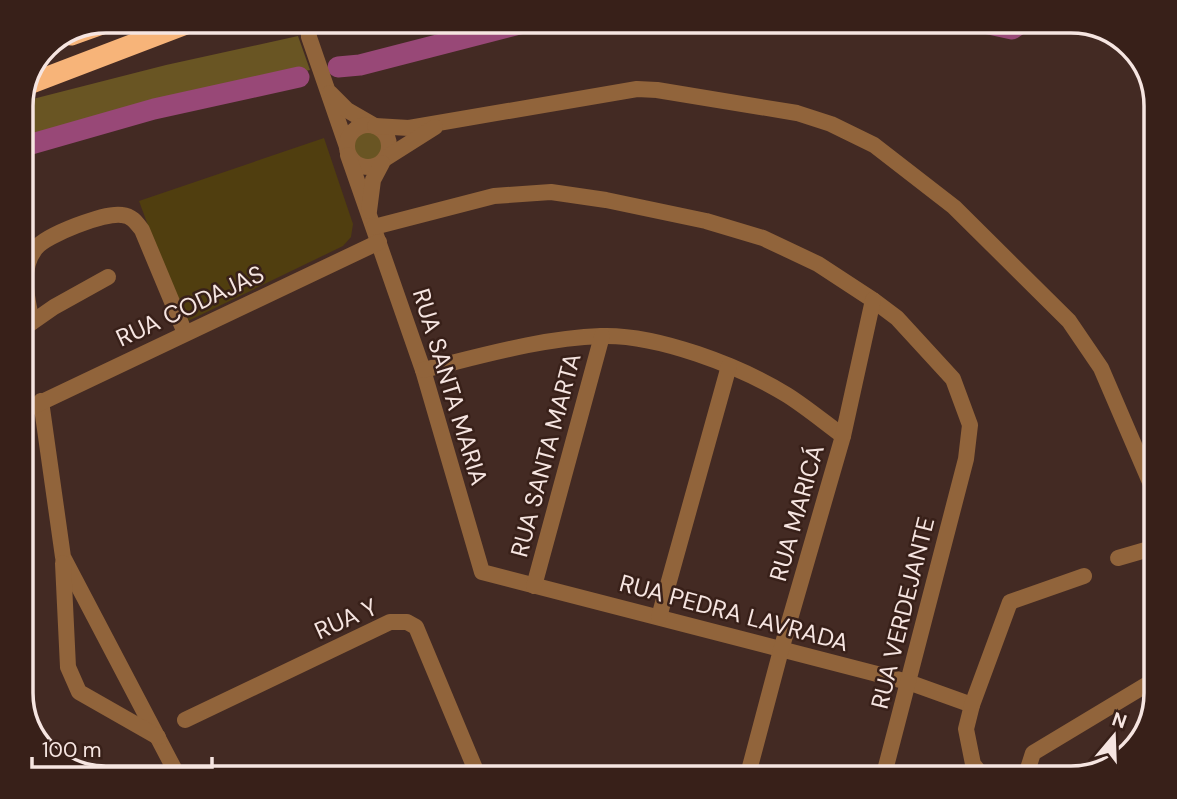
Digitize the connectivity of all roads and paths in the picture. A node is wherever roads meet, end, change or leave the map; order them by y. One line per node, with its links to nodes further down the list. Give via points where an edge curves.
1 (163, 33): 3 (highway)
2 (309, 33): 4 (street, RUA SANTA MARIA)
3 (38, 82)
4 (326, 85): 6 (street, RUA SANTA MARIA, via 347,110); 7 (street, RUA SANTA MARIA)
5 (440, 124): 6 (street); 8 (street); 21 (street, via 657,89 797,113 860,137 954,207 1069,321 1101,368)
6 (374, 126): 7 (street, via 360,126 350,134); 8 (street, via 388,138)
7 (347, 151): 8 (street, via 363,167); 9 (street, RUA SANTA MARIA)
8 (384, 161): 9 (street, RUA SANTA MARIA, via 373,180)
9 (374, 228): 12 (street, RUA CODAJAS, via 494,196 551,192 706,221 763,238 818,264); 14 (street, RUA CODAJAS); 17 (street, RUA SANTA MARIA)
10 (33, 252): 14 (street, via 48,239 100,217 120,214 133,218)
11 (108, 277): 13 (street)
12 (873, 300): 20 (street, RUA MARICÁ); 30 (street, RUA VERDEJANTE, via 897,318 953,379 970,425 966,459)
13 (33, 322)
14 (185, 333): 18 (street, RUA CODAJAS)
15 (601, 336): 16 (street, via 667,345); 17 (street, via 524,346); 27 (street, RUA SANTA MARTA)
16 (729, 366): 20 (street, via 787,395); 28 (street)
17 (423, 370): 25 (street, RUA SANTA MARIA)
18 (41, 401): 19 (street, RUA CODAJAS); 23 (street)
19 (33, 405)
20 (843, 436): 29 (street, RUA MARICÁ)
21 (1144, 468)
22 (1144, 550): 24 (street)
23 (63, 557): 34 (street); 34 (street, via 68,667 79,692)
24 (1118, 558)
25 (482, 572): 27 (street, RUA PEDRA LAVRADA)
26 (1084, 576): 32 (street, via 1010,602)
27 (534, 586): 28 (street, RUA PEDRA LAVRADA)
28 (659, 617): 29 (street, RUA PEDRA LAVRADA)
29 (780, 650): 30 (street, RUA PEDRA LAVRADA); 37 (street, RUA MARICÁ)
30 (908, 682): 32 (street, RUA PEDRA LAVRADA); 38 (street, RUA VERDEJANTE)
31 (1144, 686): 40 (street, via 1033,753)
32 (972, 705): 39 (street, via 967,729)
33 (185, 720): 36 (street, RUA Y, via 390,622 407,622 416,627)
34 (158, 737): 35 (street)
35 (173, 766)
36 (474, 766)
37 (750, 766)
38 (886, 766)
39 (975, 766)
40 (1029, 766)

